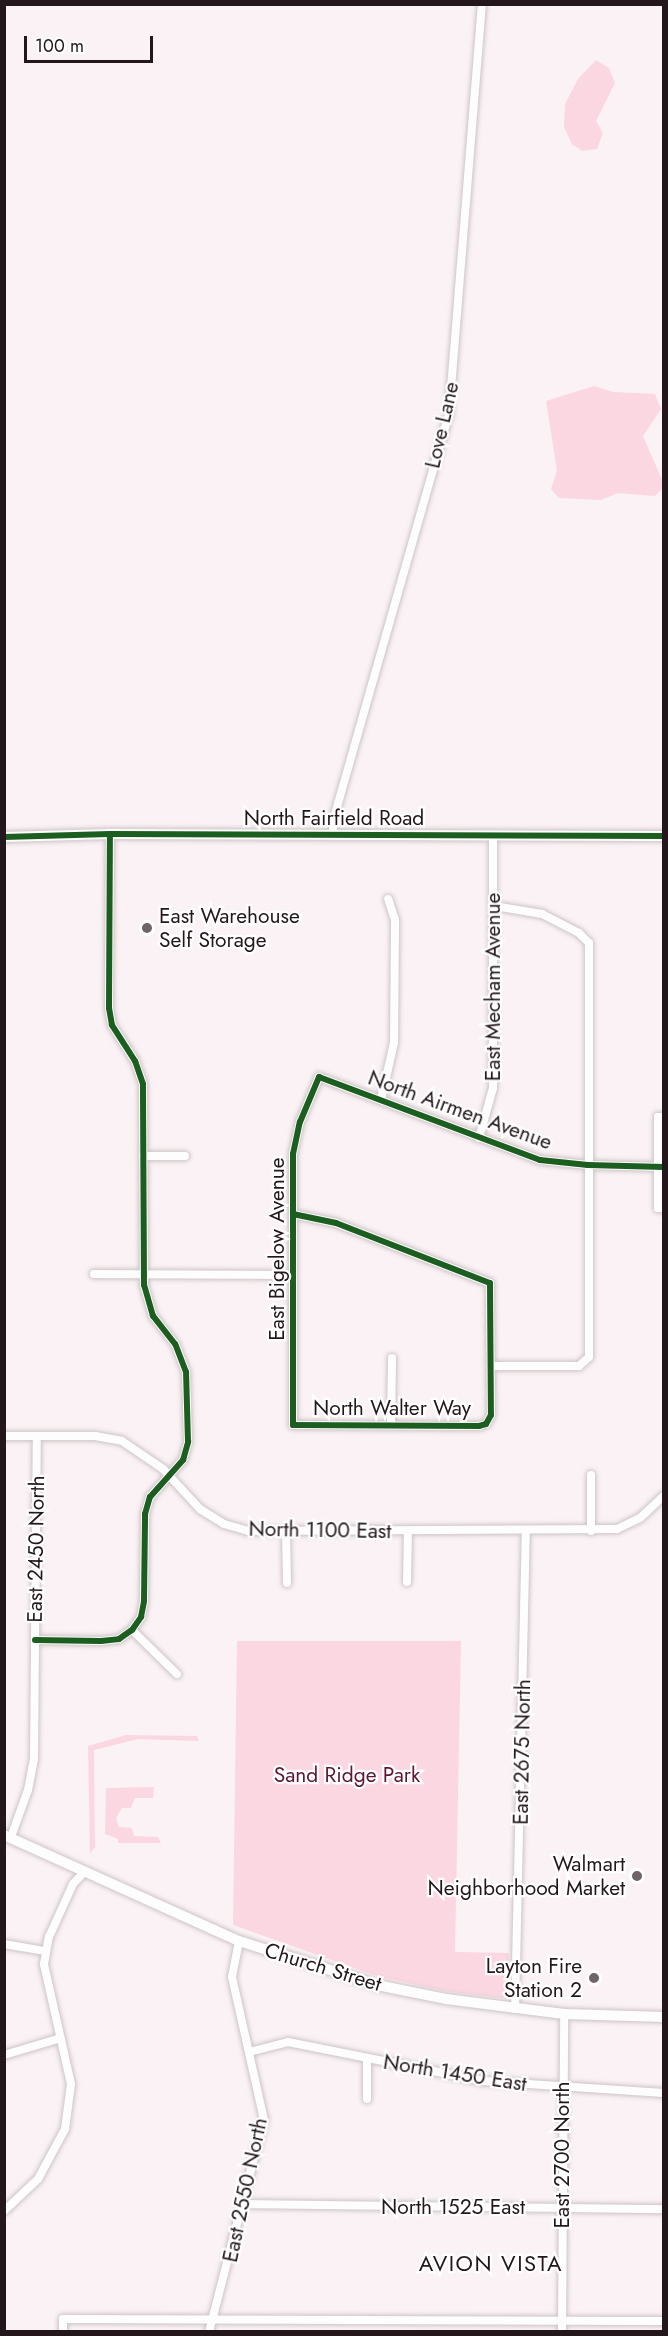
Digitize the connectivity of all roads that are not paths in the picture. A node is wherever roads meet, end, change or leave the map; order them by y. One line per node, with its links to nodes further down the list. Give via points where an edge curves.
1 (482, 4): 3 (street, Love Lane, via 449,412 333,821)
2 (110, 834): 3 (street, North Fairfield Road); 5 (street, North Fairfield Road); 13 (street, via 109,1008 112,1025 141,1073)
3 (333, 834): 4 (street, North Fairfield Road)
4 (493, 835): 6 (street, North Fairfield Road); 8 (street, East Mecham Avenue)
5 (4, 837)
6 (663, 837)
7 (388, 899): 10 (street, via 395,920 394,1043)
8 (494, 906): 12 (street, East Mecham Avenue, via 494,1088); 15 (street, via 542,914 589,943)
9 (319, 1077): 10 (street, North Airmen Avenue); 18 (street, East Bigelow Avenue, via 296,1133)
10 (381, 1100): 12 (street, North Airmen Avenue)
11 (661, 1117): 16 (street)
12 (479, 1138): 15 (street, North Airmen Avenue, via 540,1160)
13 (143, 1156): 14 (street); 20 (street)
14 (185, 1156)
15 (588, 1165): 16 (street, North Airmen Avenue); 23 (street, via 586,1364)
16 (661, 1167): 17 (street)
17 (661, 1208)
18 (293, 1214): 21 (street, East Bigelow Avenue); 23 (street, via 336,1223 490,1283)
19 (94, 1274): 20 (street)
20 (143, 1274): 21 (street); 29 (street, via 148,1305 182,1358 188,1389 186,1452)
21 (292, 1275): 24 (street, East Bigelow Avenue)
22 (392, 1358): 25 (street)
23 (491, 1366): 25 (street, North Walter Way, via 490,1421 479,1426)
24 (293, 1425): 25 (street, North Walter Way)
25 (391, 1425)
26 (4, 1436): 27 (street, North 1100 East)
27 (37, 1436): 29 (street, North 1100 East, via 95,1436 122,1441); 38 (street, East 2450 North)
28 (591, 1475): 34 (street)
29 (169, 1476): 31 (street, North 1100 East, via 200,1509 224,1524 249,1531); 37 (street, via 150,1497 145,1514 144,1602 141,1617)
30 (663, 1496): 34 (street, North 1100 East, via 640,1518 617,1529)
31 (286, 1531): 32 (street, North 1100 East); 36 (street)
32 (408, 1531): 33 (street, North 1100 East); 35 (street)
33 (526, 1532): 34 (street, North 1100 East); 45 (street, East 2675 North)
34 (591, 1532)
35 (407, 1582)
36 (287, 1583)
37 (132, 1630): 38 (street, via 119,1639 101,1641); 39 (street)
38 (35, 1640): 40 (street, East 2450 North, via 34,1759 28,1790)
39 (177, 1674)
40 (8, 1836): 41 (street, Church Street)
41 (84, 1872): 42 (street, Church Street); 44 (street, via 74,1884)
42 (239, 1941): 45 (street, Church Street, via 377,1985); 49 (street, East 2550 North, via 232,1977)
43 (4, 1944): 44 (street)
44 (45, 1951): 48 (street, via 46,1981)
45 (515, 2009): 46 (street, Church Street)
46 (564, 2014): 47 (street, Church Street); 52 (street, East 2700 North)
47 (663, 2017)
48 (61, 2038): 50 (street); 58 (street, via 71,2084 58,2149 38,2180)
49 (249, 2052): 51 (street, North 1450 East, via 288,2042); 55 (street, East 2550 North, via 264,2120)
50 (4, 2055)
51 (367, 2059): 52 (street, North 1450 East, via 483,2081); 54 (street)
52 (562, 2089): 53 (street, North 1450 East); 56 (street, East 2700 North)
53 (663, 2093)
54 (367, 2099)
55 (244, 2204): 56 (street, North 1525 East); 59 (street, East 2550 North)
56 (562, 2208): 57 (street, North 1525 East); 60 (street, East 2700 North)
57 (663, 2209)
58 (4, 2211)
59 (214, 2319): 60 (street); 62 (street, via 63,2319); 63 (street, East 2550 North)
60 (561, 2320): 61 (street); 64 (street, East 2700 North)
61 (663, 2321)
62 (63, 2331)
63 (209, 2331)
64 (561, 2331)

